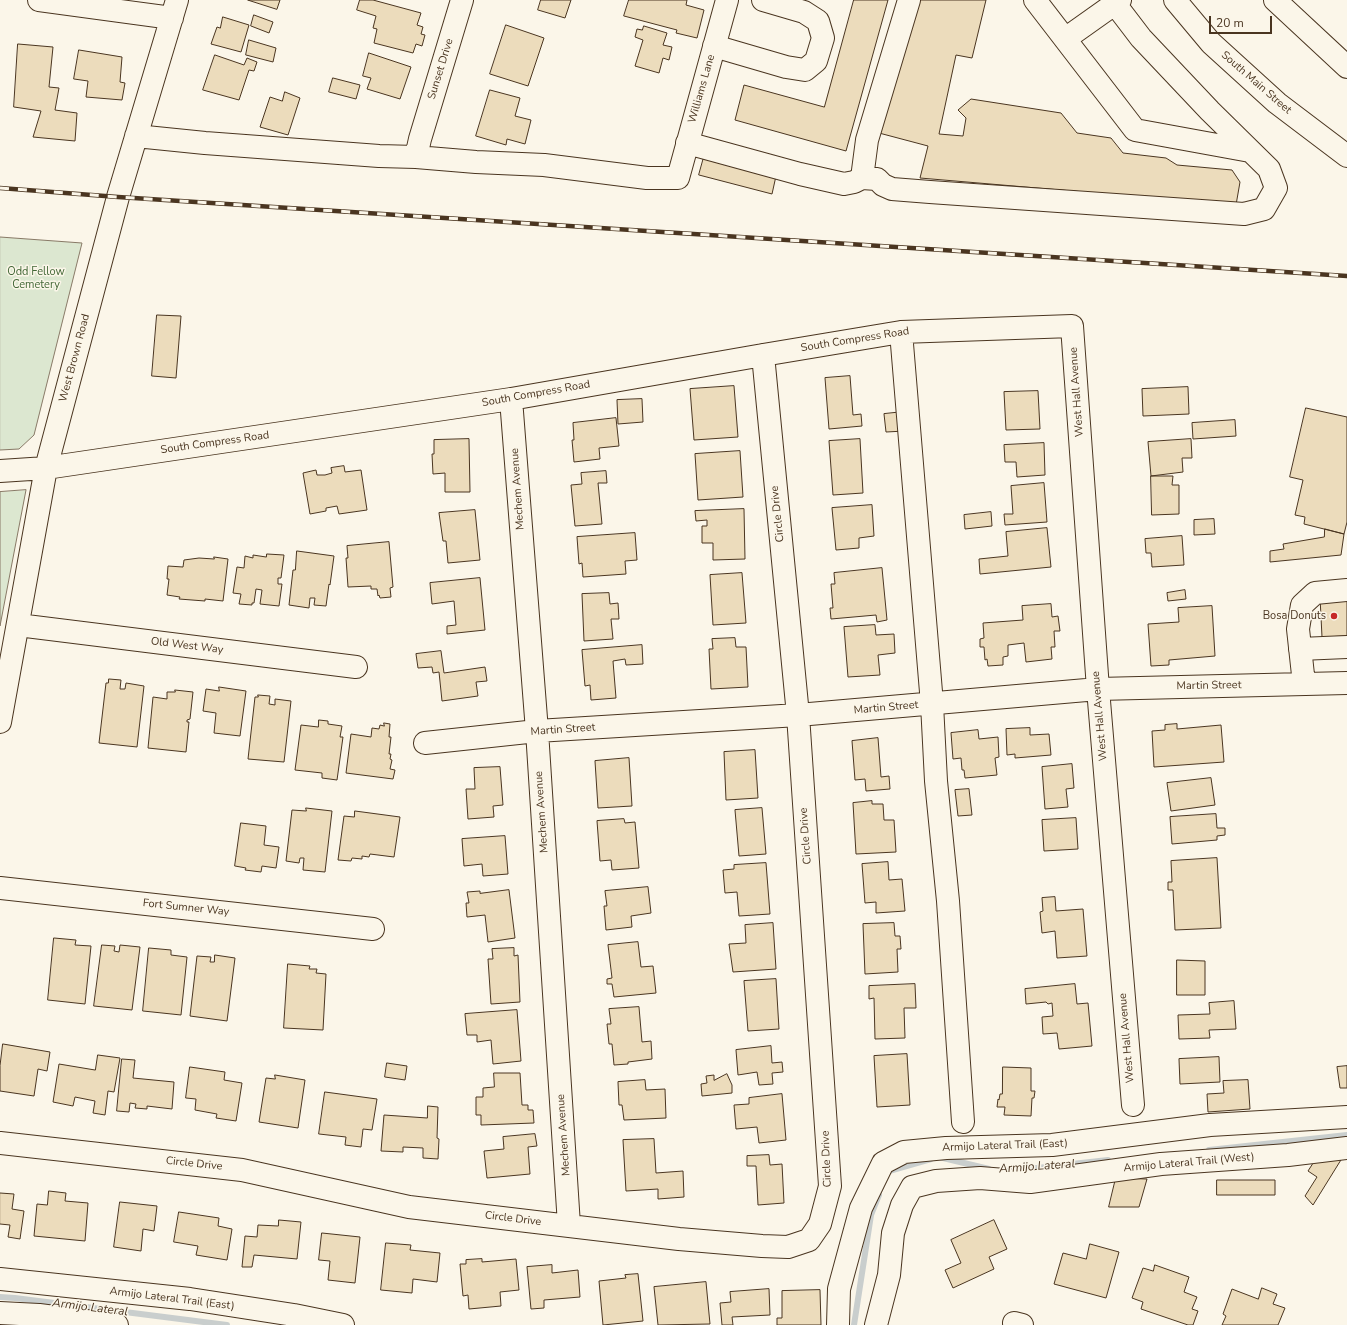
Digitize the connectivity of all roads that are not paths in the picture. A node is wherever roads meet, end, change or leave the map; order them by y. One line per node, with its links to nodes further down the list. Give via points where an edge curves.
1 (39, 0): 10 (street)
2 (462, 0): 16 (street, Sunset Drive)
3 (727, 0): 12 (street, Williams Lane)
4 (763, 0): 12 (street, via 804,12 818,20 823,38 816,60 805,70)
5 (909, 0): 19 (street, via 867,140)
6 (1035, 0): 11 (street)
7 (1175, 0): 18 (street, South Main Street, via 1211,43 1277,103)
8 (1275, 0): 13 (street)
9 (1116, 1): 11 (street); 17 (street, via 1141,38)
10 (175, 9): 14 (street, West Brown Road)
11 (1065, 39): 17 (street, via 1135,130)
12 (714, 46): 15 (street, Williams Lane)
13 (1347, 67)
14 (136, 136): 16 (street, via 379,156); 24 (street, West Brown Road)
15 (687, 143): 16 (street, Williams Lane, via 678,178 647,178 544,165 476,162); 19 (street, via 844,184)
16 (418, 148)
17 (1250, 151): 19 (street, via 1269,170 1276,188 1264,209 1244,214 892,189 877,180)
18 (1347, 156)
19 (862, 178)
20 (1072, 326): 21 (street, South Compress Road); 33 (street, West Hall Avenue)
21 (901, 332): 22 (street, South Compress Road); 34 (street)
22 (763, 355): 23 (street, South Compress Road); 35 (street, Circle Drive)
23 (511, 399): 24 (street, South Compress Road); 37 (street, Mechem Avenue)
24 (46, 468): 25 (street, South Compress Road); 27 (street, West Brown Road)
25 (0, 471)
26 (1347, 590): 29 (street, via 1315,593 1302,605 1298,629)
27 (11, 638): 30 (street, Old West Way); 36 (street, West Brown Road)
28 (1347, 647): 29 (street)
29 (1300, 649): 32 (street)
30 (356, 667)
31 (1347, 683): 32 (street, Martin Street)
32 (1304, 684): 33 (street, Martin Street)
33 (1098, 688): 34 (street, Martin Street); 41 (street, West Hall Avenue)
34 (932, 704): 35 (street, Martin Street); 43 (street)
35 (798, 715): 37 (street, Martin Street); 46 (street, Circle Drive, via 830,1186 820,1224 809,1240 788,1247 679,1239)
36 (0, 722)
37 (537, 731): 38 (street, Martin Street); 46 (street, Mechem Avenue)
38 (425, 743)
39 (0, 888): 40 (street, Fort Sumner Way)
40 (373, 929)
41 (1133, 1105)
42 (1347, 1117): 51 (street, Armijo Lateral Trail (East), via 1210,1125 1052,1146 946,1148 904,1152 883,1163 861,1208 838,1289)
43 (963, 1122)
44 (0, 1143): 46 (street, Circle Drive, via 242,1170 409,1207)
45 (1347, 1148): 52 (street, Armijo Lateral Trail (West), via 1161,1164 1030,1182 980,1178 936,1181 912,1187 902,1205 893,1233 889,1275)
46 (570, 1225)
47 (0, 1279): 50 (street, Armijo Lateral Trail (East), via 190,1300)
48 (0, 1313): 49 (street)
49 (117, 1325)
50 (343, 1325)
51 (838, 1325)
52 (876, 1325)

